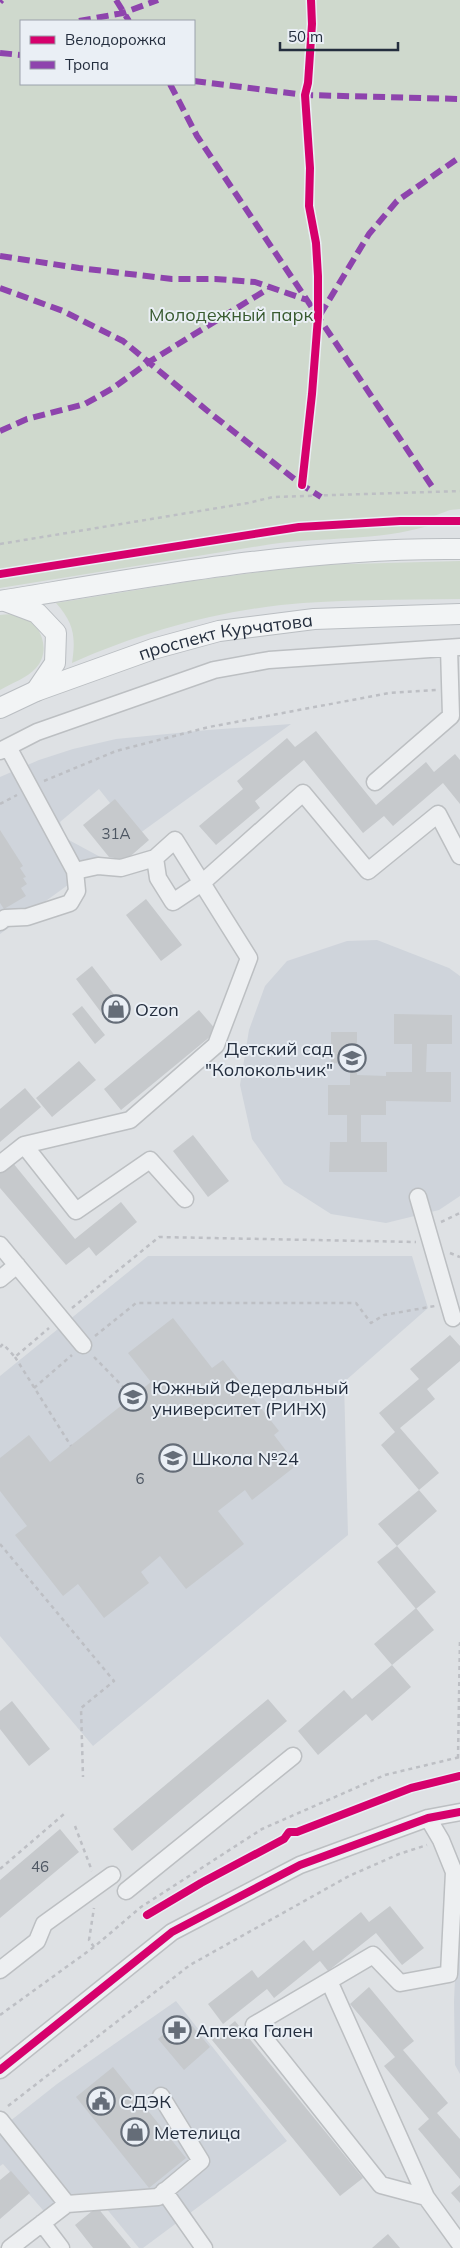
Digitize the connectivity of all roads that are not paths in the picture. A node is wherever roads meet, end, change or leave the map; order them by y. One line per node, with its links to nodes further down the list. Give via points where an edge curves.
1 (460, 549): 2 (main road, via 417,548 288,557)
2 (2, 601): 5 (main road, via 36,612 56,633 55,663)
3 (460, 614): 5 (main road, проспект Курчатова, via 314,619 219,630 153,648)
4 (454, 647): 7 (street, via 269,660 214,670 37,732); 8 (street, via 451,716)
5 (36, 691): 6 (main road, проспект Курчатова)
6 (0, 708)
7 (4, 749): 11 (street, via 30,787)
8 (375, 782)
9 (460, 856): 12 (street, via 438,814 368,871 303,793)
10 (155, 858): 11 (street, via 121,868 98,866); 12 (street, via 175,840); 12 (street, via 158,878 173,902)
11 (75, 871): 13 (street, via 77,891 70,903 27,917 5,918)
12 (203, 882): 14 (street, via 249,958 216,1045 130,1120)
13 (0, 922)
14 (24, 1145): 15 (street); 17 (street, via 76,1211 150,1160)
15 (0, 1164)
16 (418, 1197): 21 (street)
17 (185, 1199)
18 (0, 1245): 19 (street)
19 (17, 1265): 20 (street); 22 (street)
20 (0, 1279)
21 (453, 1318)
22 (83, 1345)
23 (293, 1756): 29 (street)
24 (460, 1801): 32 (street, via 424,1808 294,1857 231,1889 160,1930)
25 (460, 1812): 26 (street)
26 (428, 1818): 28 (street, via 441,1840); 33 (street, via 300,1865 172,1932)
27 (112, 1875): 30 (street, via 44,1924 36,1941)
28 (457, 1881): 31 (street, via 449,1974 400,1983 373,1955)
29 (126, 1891)
30 (0, 1970)
31 (329, 1981): 37 (street); 37 (street, via 254,2025 381,2185)
32 (0, 2056)
33 (0, 2070)
34 (162, 2096): 36 (street, via 201,2161)
35 (4, 2113): 38 (street)
36 (164, 2191): 38 (street, via 158,2197); 43 (street)
37 (426, 2197): 40 (street)
38 (67, 2204): 39 (street)
39 (42, 2223): 41 (street); 42 (street)
40 (460, 2244)
41 (10, 2248)
42 (61, 2248)
43 (204, 2248)

